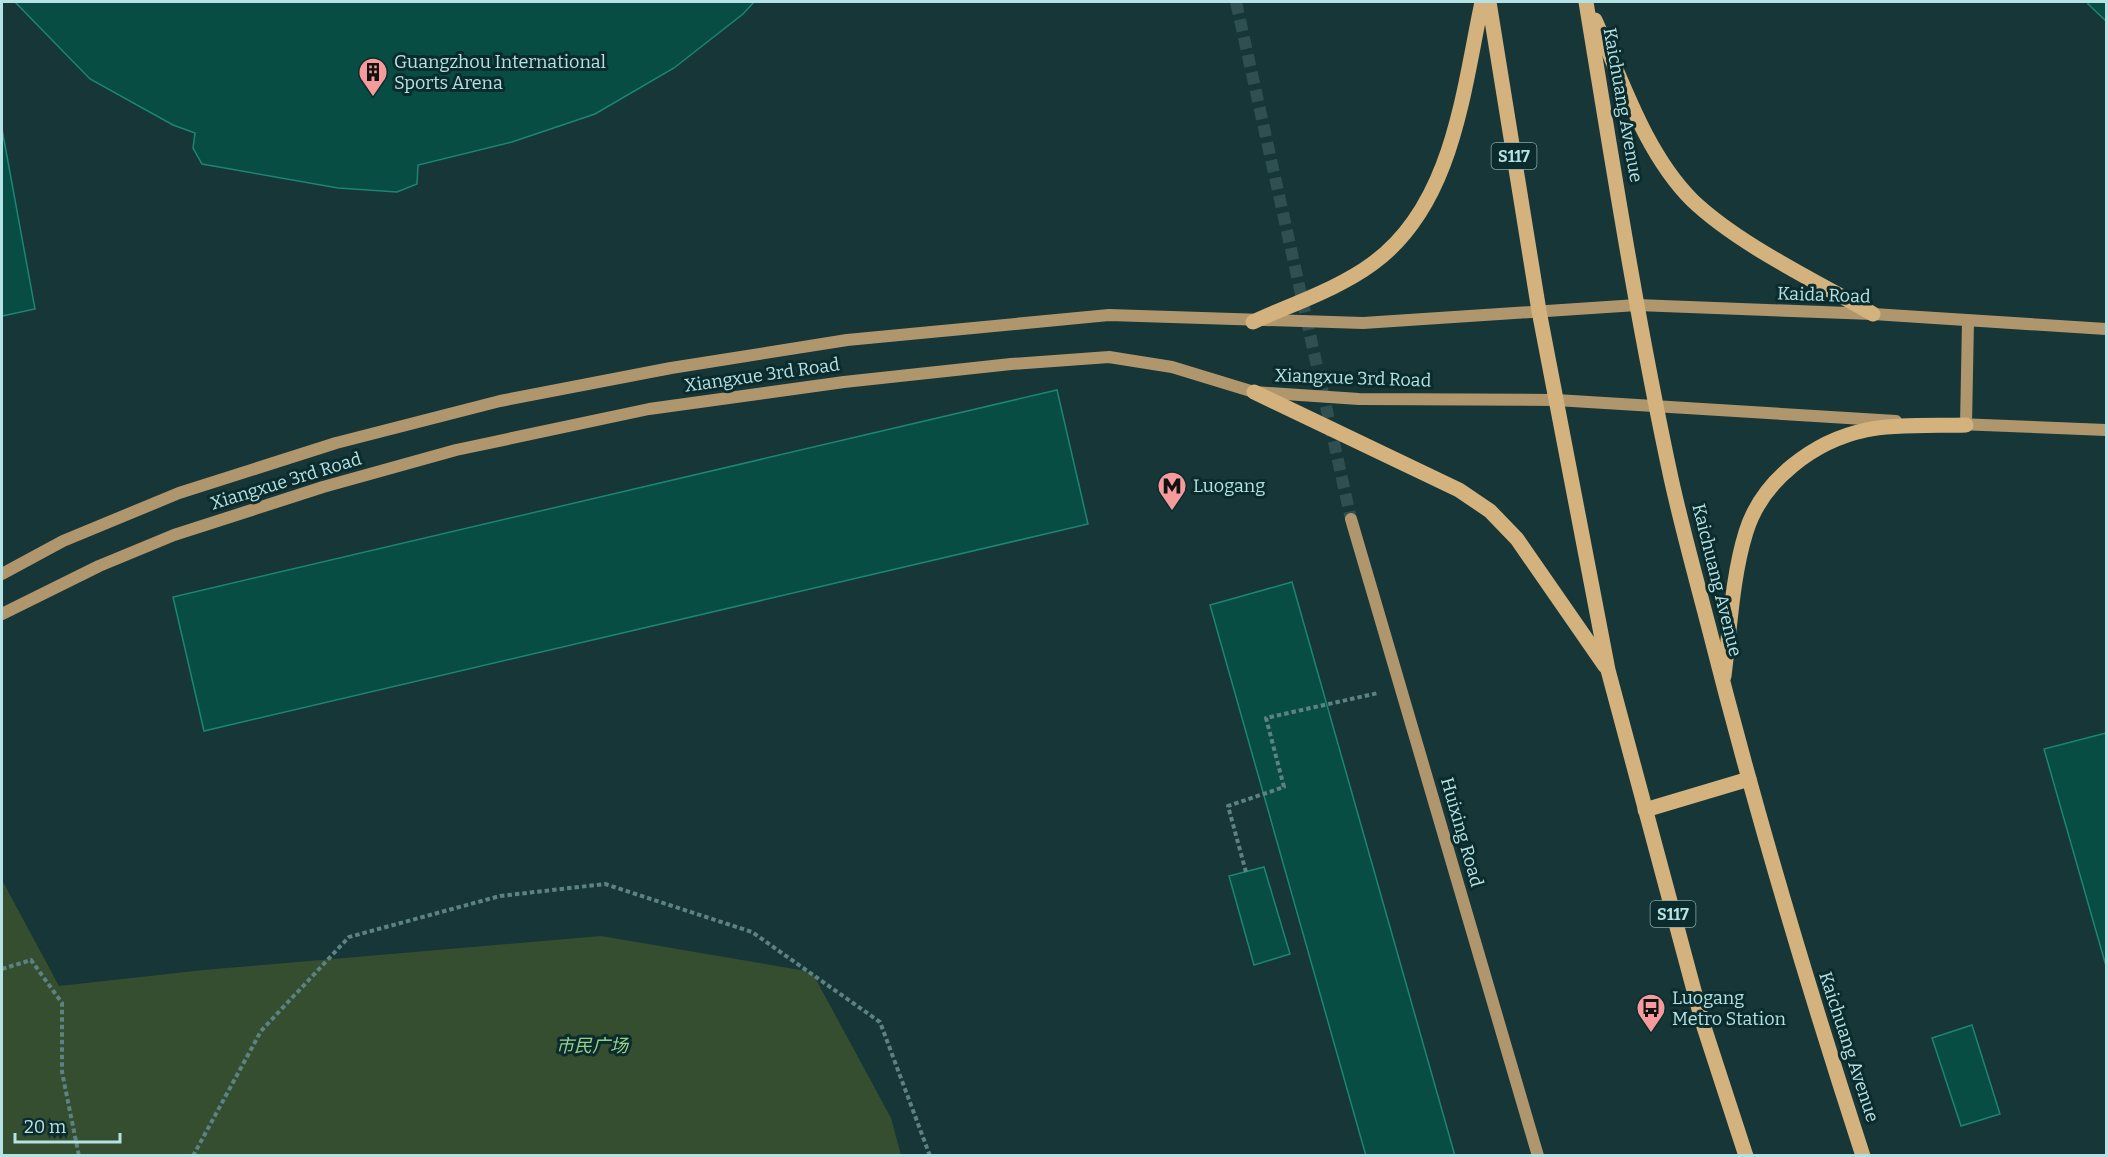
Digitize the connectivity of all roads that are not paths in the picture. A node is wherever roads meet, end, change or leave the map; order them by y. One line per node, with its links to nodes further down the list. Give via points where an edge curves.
1 (1482, 2): 8 (main road, via 1447,158 1403,238 1372,265)
2 (1489, 2): 5 (main road, S117)
3 (1586, 2): 4 (main road, Kaichuang Avenue); 6 (main road, via 1640,120 1665,165 1692,199 1737,235)
4 (1637, 305): 5 (main road, Kaida Road); 6 (main road, Kaida Road); 12 (main road, Kaichuang Avenue)
5 (1539, 311): 8 (main road, Xiangxue 3rd Road, via 1363,323); 11 (main road, S117)
6 (1873, 314): 7 (main road, Kaida Road)
7 (1968, 321): 9 (main road, Kaida Road); 13 (main road)
8 (1253, 322): 16 (main road, Xiangxue 3rd Road, via 1109,315 847,340 500,401 336,443 179,493 63,541)
9 (2106, 329)
10 (1254, 392): 11 (main road, Xiangxue 3rd Road, via 1359,399); 17 (main road, Xiangxue 3rd Road, via 1172,367 1109,357 844,382 649,409 456,450 323,487 174,535 99,566); 18 (main road, via 1459,490 1490,511 1517,539)
11 (1556, 400): 12 (main road); 18 (main road, S117)
12 (1657, 408): 13 (main road); 19 (main road, Kaichuang Avenue)
13 (1966, 425): 14 (main road); 19 (main road, via 1866,429 1826,444 1789,466 1763,498 1746,531)
14 (2106, 429)
15 (1351, 519): 22 (main road, Huixing Road)
16 (2, 574)
17 (2, 614)
18 (1608, 670): 21 (main road, S117)
19 (1723, 685): 20 (main road, Kaichuang Avenue)
20 (1749, 779): 21 (main road); 24 (main road, Kaichuang Avenue, via 1818,1018)
21 (1645, 810): 23 (main road, S117, via 1712,1055)
22 (1538, 1155)
23 (1746, 1155)
24 (1863, 1155)

